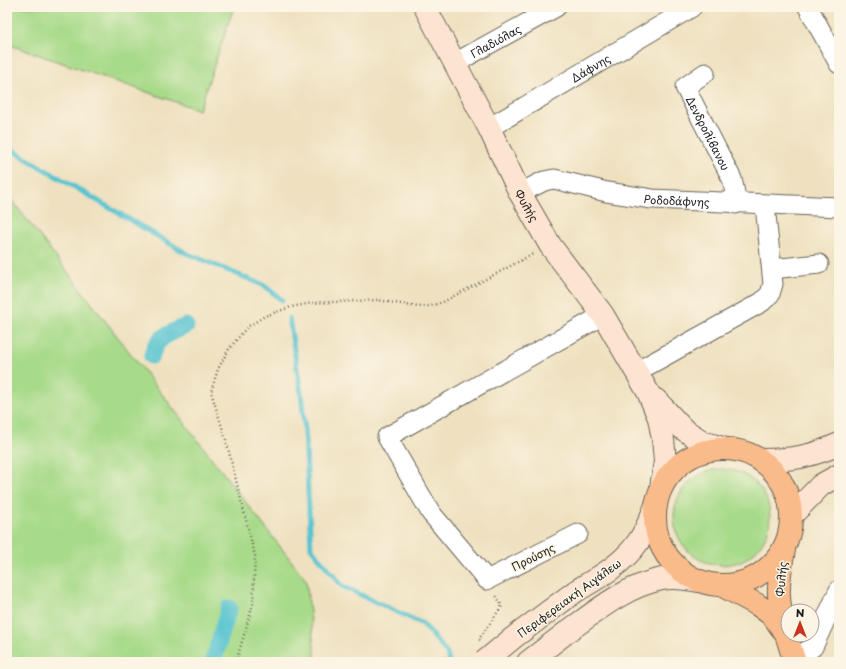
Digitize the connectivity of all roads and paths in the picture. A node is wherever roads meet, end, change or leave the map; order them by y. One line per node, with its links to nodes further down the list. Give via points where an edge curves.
1 (425, 7): 6 (main road, Φυλής)
2 (556, 7): 6 (street, Γλαδιόλας)
3 (692, 7): 9 (street, Δάφνης)
4 (808, 7): 5 (street)
5 (833, 40): 7 (street)
6 (454, 63): 9 (main road, Φυλής)
7 (839, 64)
8 (705, 73): 11 (street, Δενδρολίβανου, via 685,87 732,179)
9 (489, 128): 10 (main road, Φυλής)
10 (520, 193): 11 (street, Ροδοδάφνης, via 544,181 554,180 646,199); 14 (main road, Φυλής)
11 (736, 204): 12 (street, Ροδοδάφνης)
12 (765, 205): 13 (street, Ροδοδάφνης); 16 (street)
13 (839, 207)
14 (550, 245): 17 (main road, Φυλής); 37 (path, via 443,302 418,307 378,300 312,302 264,316 248,327 229,349 218,369 211,392 226,440 255,556 253,604)
15 (819, 264): 16 (street)
16 (772, 269): 18 (street, via 773,284 770,294 762,302)
17 (603, 315): 18 (main road, Φυλής); 28 (street, via 387,437 430,513)
18 (636, 372): 19 (main road, Φυλής)
19 (648, 392): 21 (main road, Φυλής, via 683,429 704,442); 24 (main road, Φυλής, via 659,418 664,439 665,461)
20 (839, 444): 22 (main road, via 809,456 786,460)
21 (726, 449): 22 (main road, via 744,452); 24 (main road, via 706,451 688,459 672,472)
22 (761, 460): 25 (main road, via 777,474 788,493)
23 (839, 475): 25 (main road, via 821,486)
24 (658, 497): 29 (main road, via 656,529 664,551 679,569); 35 (main road, Περιφερειακή Αιγάλεω, bridge, via 648,525 637,544 617,563 513,638)
25 (792, 515): 27 (main road, via 791,531)
26 (578, 534): 28 (street, Προύσης)
27 (785, 547): 30 (main road, via 769,568 747,581); 32 (main road, Φυλής, via 780,572)
28 (487, 580): 35 (path, via 502,606 479,639)
29 (699, 581): 30 (main road); 38 (main road, via 663,578 642,585 619,596 592,614)
30 (721, 585): 33 (main road, Φυλής, via 758,605 773,616)
31 (839, 590): 36 (street, via 813,647)
32 (780, 603)
33 (780, 626)
34 (789, 643): 36 (main road, Φυλής)
35 (483, 654)
36 (794, 660)
37 (236, 662)
38 (528, 662)

